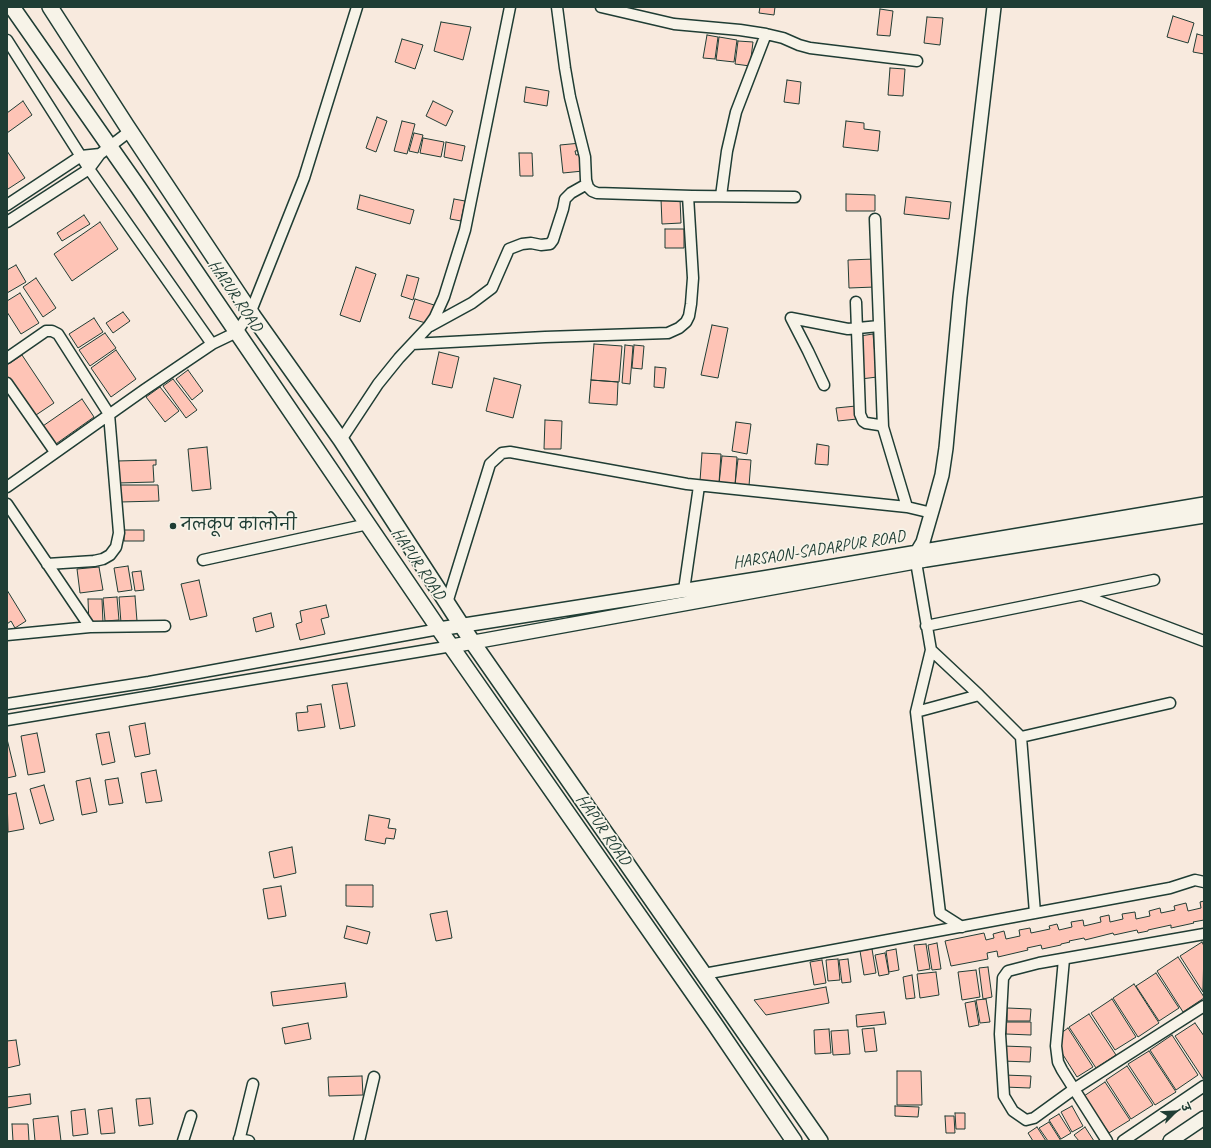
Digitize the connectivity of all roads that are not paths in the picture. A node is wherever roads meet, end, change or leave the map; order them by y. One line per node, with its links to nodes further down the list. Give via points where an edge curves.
1 (12, 7): 12 (main road, HAPUR ROAD)
2 (50, 7): 11 (main road, HAPUR ROAD)
3 (357, 7): 23 (street, via 304,178)
4 (510, 7): 25 (street, via 465,230 444,297)
5 (557, 7): 15 (street, via 573,112 585,157)
6 (601, 7): 8 (street, via 674,24)
7 (994, 7): 42 (street, via 960,297 946,448 942,476)
8 (766, 34): 10 (street, via 810,48); 17 (street, via 736,112)
9 (7, 40): 13 (street)
10 (917, 61)
11 (130, 131): 12 (street); 23 (main road, HAPUR ROAD)
12 (105, 150): 13 (street); 14 (street); 27 (main road, HAPUR ROAD)
13 (81, 156): 14 (street); 19 (street)
14 (89, 169): 21 (street); 28 (street)
15 (587, 184): 16 (street, via 597,193); 25 (street, via 570,193 565,199 550,244 522,244 509,249 492,288 472,303)
16 (688, 196): 17 (street); 29 (street, via 693,278 689,316 679,328 668,333)
17 (721, 196): 18 (street)
18 (795, 197)
19 (7, 205)
20 (875, 219): 24 (street)
21 (7, 222)
22 (856, 302): 26 (street)
23 (251, 311): 27 (street); 35 (main road, HAPUR ROAD)
24 (879, 326): 26 (street); 34 (street)
25 (428, 327): 29 (street)
26 (857, 328): 32 (street, via 848,329 790,318); 34 (street, via 860,414 866,423)
27 (237, 332): 28 (street); 44 (main road, HAPUR ROAD)
28 (212, 344): 33 (street)
29 (412, 344): 35 (street, via 378,384)
30 (7, 358): 33 (street, via 46,331 58,334)
31 (7, 383): 36 (street)
32 (824, 385)
33 (109, 414): 36 (street); 47 (street, via 119,533 116,547 103,559)
34 (883, 427): 41 (street)
35 (341, 440): 51 (main road, HAPUR ROAD)
36 (55, 452): 38 (street)
37 (699, 486): 41 (street); 49 (street); 51 (street, via 502,452 490,464)
38 (7, 487)
39 (7, 504): 47 (street)
40 (1204, 504): 45 (street, HARSAON-SADARPUR ROAD)
41 (907, 507): 42 (street)
42 (932, 512): 45 (street)
43 (1204, 516): 45 (street, HARSAON-SADARPUR ROAD)
44 (368, 524): 46 (street); 56 (main road, HAPUR ROAD)
45 (916, 557): 49 (street, HARSAON-SADARPUR ROAD); 54 (street); 59 (street, HARSAON-SADARPUR ROAD)
46 (203, 560)
47 (46, 564): 55 (street)
48 (1154, 580): 50 (street)
49 (684, 590): 52 (street, HARSAON-SADARPUR ROAD)
50 (1082, 595): 54 (street); 58 (street)
51 (447, 603): 52 (main road, HAPUR ROAD)
52 (462, 625): 56 (street, HARSAON-SADARPUR ROAD); 59 (main road, HAPUR ROAD)
53 (165, 626): 55 (street)
54 (926, 626): 61 (street)
55 (90, 627): 57 (street)
56 (440, 629): 60 (main road, HAPUR ROAD); 64 (street, via 149,682)
57 (7, 635)
58 (1204, 641)
59 (473, 643): 60 (street, HARSAON-SADARPUR ROAD); 73 (main road, HAPUR ROAD)
60 (452, 646): 66 (street); 84 (main road, HAPUR ROAD)
61 (931, 650): 62 (street); 65 (street)
62 (979, 695): 65 (street); 67 (street)
63 (1170, 703): 67 (street)
64 (7, 704)
65 (916, 712): 70 (street, via 940,913)
66 (7, 720)
67 (1021, 737): 69 (street)
68 (1204, 882): 69 (street, via 1195,880 1170,888)
69 (1036, 913): 70 (street)
70 (962, 927): 73 (street)
71 (1204, 934): 72 (street)
72 (1064, 959): 78 (street, via 1056,1046 1058,1062); 78 (street, via 1008,971 1003,978 1000,1034 1004,1096 1013,1111 1026,1120 1034,1118)
73 (704, 974): 85 (main road, HAPUR ROAD)
74 (1204, 1006): 78 (street)
75 (374, 1078): 83 (street)
76 (253, 1084): 81 (street)
77 (1204, 1086): 87 (street)
78 (1074, 1089): 86 (street)
79 (191, 1116): 82 (street)
80 (1204, 1118): 88 (street)
81 (242, 1140)
82 (183, 1141)
83 (359, 1141)
84 (794, 1141)
85 (820, 1141)
86 (1108, 1141)
87 (1124, 1141)
88 (1170, 1141)

